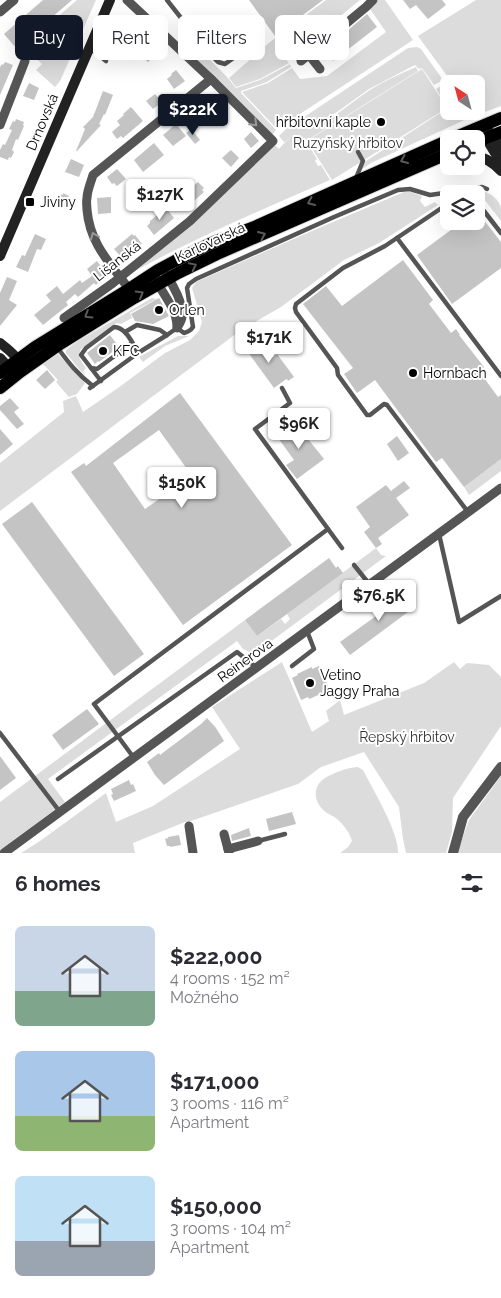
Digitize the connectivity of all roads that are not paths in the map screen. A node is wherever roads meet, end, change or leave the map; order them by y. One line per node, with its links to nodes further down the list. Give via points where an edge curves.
1 (14, 0): 6 (street)
2 (110, 0): 8 (main road, Drnovská)
3 (127, 0): 14 (street)
4 (168, 0): 7 (lane)
5 (373, 0): 13 (street, via 305,58)
6 (0, 12)
7 (179, 15)
8 (89, 49): 12 (lane); 35 (main road, Drnovská)
9 (216, 60): 10 (lane, via 225,64)
10 (231, 60)
11 (25, 61): 16 (street)
12 (106, 61)
13 (320, 69)
14 (211, 79): 37 (street, one-way to 14, via 96,244 91,230 87,198 93,175); 37 (street, Lišanská, one-way to 37, via 273,142 190,221)
15 (501, 118): 17 (main road, Karlovarská)
16 (0, 124)
17 (482, 125): 18 (main road, Karlovarská); 19 (main road)
18 (471, 130)
19 (489, 137): 21 (main road); 27 (main road)
20 (440, 144): 29 (main road, Karlovarská, one-way to 29)
21 (501, 148)
22 (358, 152): 29 (lane, via 362,161)
23 (440, 157): 26 (main road, Karlovarská)
24 (485, 158): 28 (main road)
25 (440, 160): 26 (main road)
26 (427, 162): 38 (main road, Karlovarská, one-way to 26)
27 (501, 163)
28 (501, 171)
29 (355, 182): 36 (main road, Karlovarská, one-way to 36, via 214,242)
30 (487, 189): 41 (lane, via 430,194 398,190 196,278 187,288 193,327 187,333)
31 (440, 209): 34 (lane)
32 (485, 212): 33 (lane)
33 (501, 232)
34 (397, 238): 50 (lane); 55 (lane, via 343,268 296,304 296,312 367,414 386,405)
35 (0, 256)
36 (158, 270): 38 (street); 39 (main road, Karlovarská)
37 (120, 277): 39 (street); 40 (street, Lišanská)
38 (163, 281): 41 (street); 46 (main road, Karlovarská, one-way to 38)
39 (129, 289): 48 (main road, Karlovarská, one-way to 48)
40 (64, 318)
41 (177, 328): 43 (lane)
42 (125, 332): 43 (lane, via 137,325); 45 (lane); 49 (lane, via 114,327 82,352 82,358)
43 (168, 335): 47 (lane)
44 (0, 343): 48 (main road)
45 (132, 343): 47 (lane); 49 (lane, via 97,369)
46 (57, 346): 48 (main road, Karlovarská); 51 (lane, via 69,364 92,387)
47 (138, 353): 51 (lane)
48 (9, 366): 52 (main road, Karlovarská)
49 (91, 368): 51 (lane)
50 (501, 376)
51 (100, 381)
52 (0, 388)
53 (282, 388): 56 (lane, via 290,403 255,429)
54 (501, 488): 55 (street, Reinerova)
55 (468, 512): 57 (street, Reinerova)
56 (328, 528): 58 (lane); 66 (lane, via 94,704)
57 (439, 534): 60 (street, Reinerova); 61 (lane, via 460,622)
58 (342, 548)
59 (354, 564): 60 (lane)
60 (370, 585): 62 (street, Reinerova)
61 (501, 596)
62 (307, 631): 63 (lane, via 314,649); 64 (street, Reinerova)
63 (292, 666)
64 (257, 668): 66 (lane, via 237,652); 67 (street, Reinerova)
65 (0, 732): 70 (lane)
66 (118, 737): 67 (lane); 69 (lane)
67 (134, 758): 70 (street, Reinerova)
68 (501, 767): 78 (street, via 463,817)
69 (58, 779)
70 (60, 812): 76 (street, Reinerova)
71 (190, 826): 77 (street)
72 (224, 834): 75 (street)
73 (285, 834): 74 (lane)
74 (258, 841): 75 (street)
75 (228, 851)
76 (4, 853)
77 (193, 853)
78 (453, 853)

